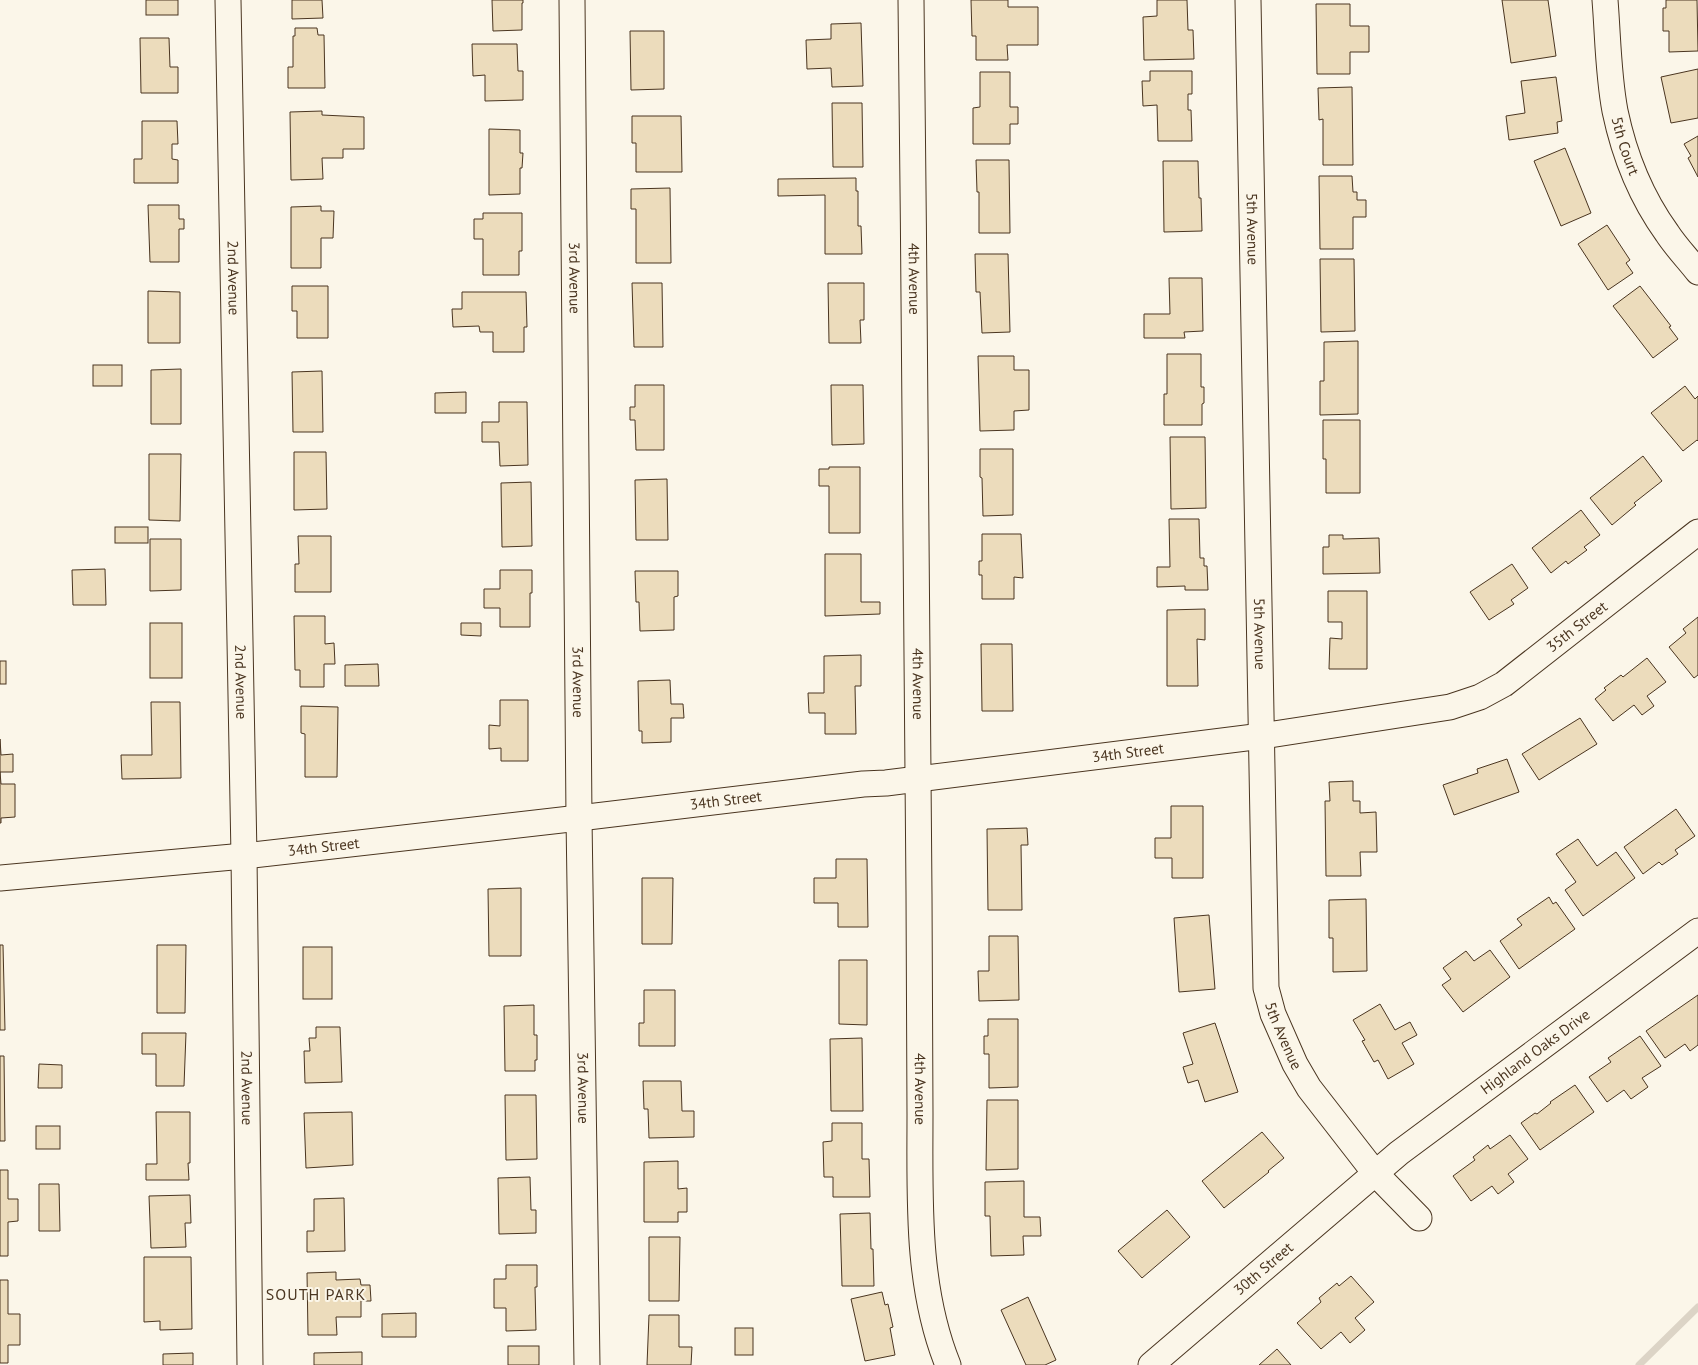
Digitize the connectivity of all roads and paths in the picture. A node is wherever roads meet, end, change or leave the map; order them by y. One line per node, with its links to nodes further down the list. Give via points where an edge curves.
1 (228, 0): 12 (street, 2nd Avenue)
2 (572, 0): 11 (street, 3rd Avenue)
3 (911, 0): 10 (street, 4th Avenue)
4 (1248, 0): 9 (street, 5th Avenue)
5 (1605, 0): 6 (street, 5th Court, via 1608,54 1620,135 1639,185 1666,233)
6 (1698, 272)
7 (1698, 532): 8 (street, 35th Street, via 1504,684 1480,698)
8 (1450, 707): 9 (street, 34th Street)
9 (1262, 736): 10 (street, 34th Street); 15 (street, 5th Avenue, via 1266,988 1295,1064 1309,1088)
10 (919, 778): 11 (street, 34th Street); 19 (street, 4th Avenue, via 920,1179 924,1260 932,1315)
11 (579, 818): 12 (street, 34th Street); 18 (street, 3rd Avenue)
12 (244, 856): 13 (street, 34th Street); 17 (street, 2nd Avenue)
13 (0, 878)
14 (1698, 931): 15 (street, Highland Oaks Drive)
15 (1375, 1173): 16 (street, 5th Avenue); 20 (street, 30th Street)
16 (1419, 1218)
17 (250, 1365)
18 (587, 1365)
19 (948, 1365)
20 (1151, 1365)

